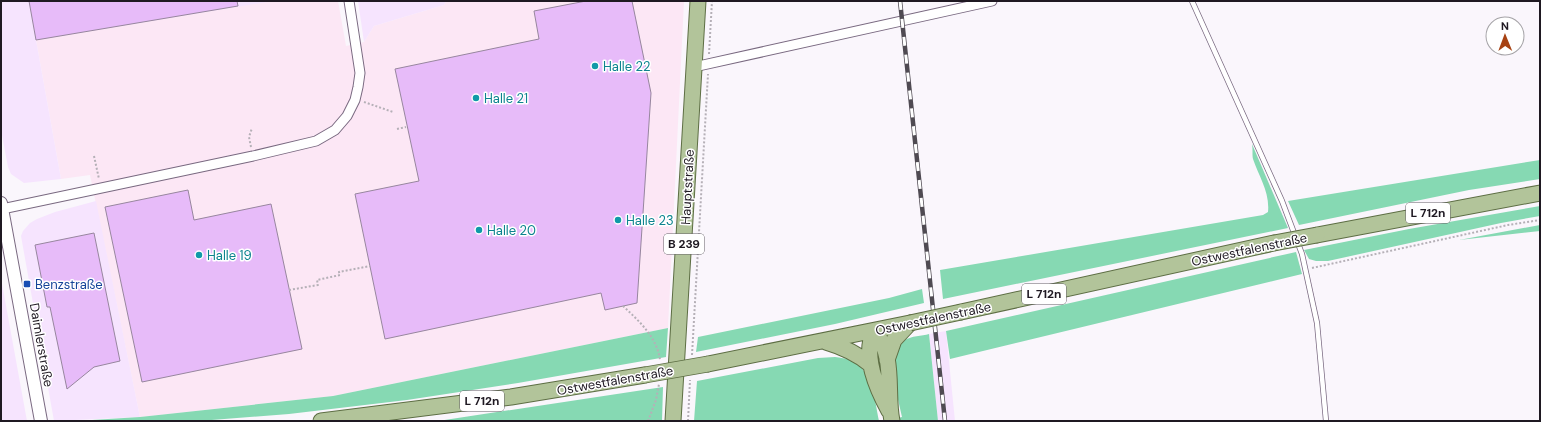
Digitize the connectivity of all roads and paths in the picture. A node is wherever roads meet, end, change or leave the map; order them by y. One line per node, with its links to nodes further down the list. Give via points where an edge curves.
1 (349, 1): 7 (street, via 360,73)
2 (698, 1): 6 (main road, Hauptstraße / B 239)
3 (712, 1): 6 (path)
4 (992, 1): 6 (street)
5 (1192, 1): 19 (lane, via 1282,201)
6 (702, 65): 24 (path); 31 (main road, Hauptstraße / B 239)
7 (355, 100): 8 (path); 13 (street, via 347,116 335,130 316,141)
8 (393, 112)
9 (406, 127): 11 (path)
10 (252, 128): 13 (path, via 249,137)
11 (397, 129)
12 (94, 156): 14 (path)
13 (253, 156): 14 (street)
14 (101, 188): 16 (street)
15 (1540, 193): 21 (main road, Ostwestfalenstraße / L 712n, bridge, via 1274,243)
16 (2, 206): 29 (street, Daimlerstraße)
17 (1540, 220): 19 (path)
18 (370, 266): 20 (path, via 339,272 340,275 317,280 318,285)
19 (1306, 269): 33 (lane, via 1317,323)
20 (289, 290)
21 (910, 323): 22 (main road, Ostwestfalenstraße / L 712n); 25 (main road, via 889,348)
22 (874, 331): 23 (main road, Ostwestfalenstraße / L 712n); 25 (main road); 26 (main road, via 869,346)
23 (824, 341): 26 (main road, via 845,347); 30 (main road, Ostwestfalenstraße / L 712n, bridge, via 708,364 510,397)
24 (691, 357)
25 (887, 361): 28 (main road)
26 (871, 365): 28 (main road, via 880,396)
27 (690, 373): 32 (path)
28 (891, 417)
29 (41, 421)
30 (321, 421)
31 (673, 421)
32 (688, 421)
33 (1326, 421)

